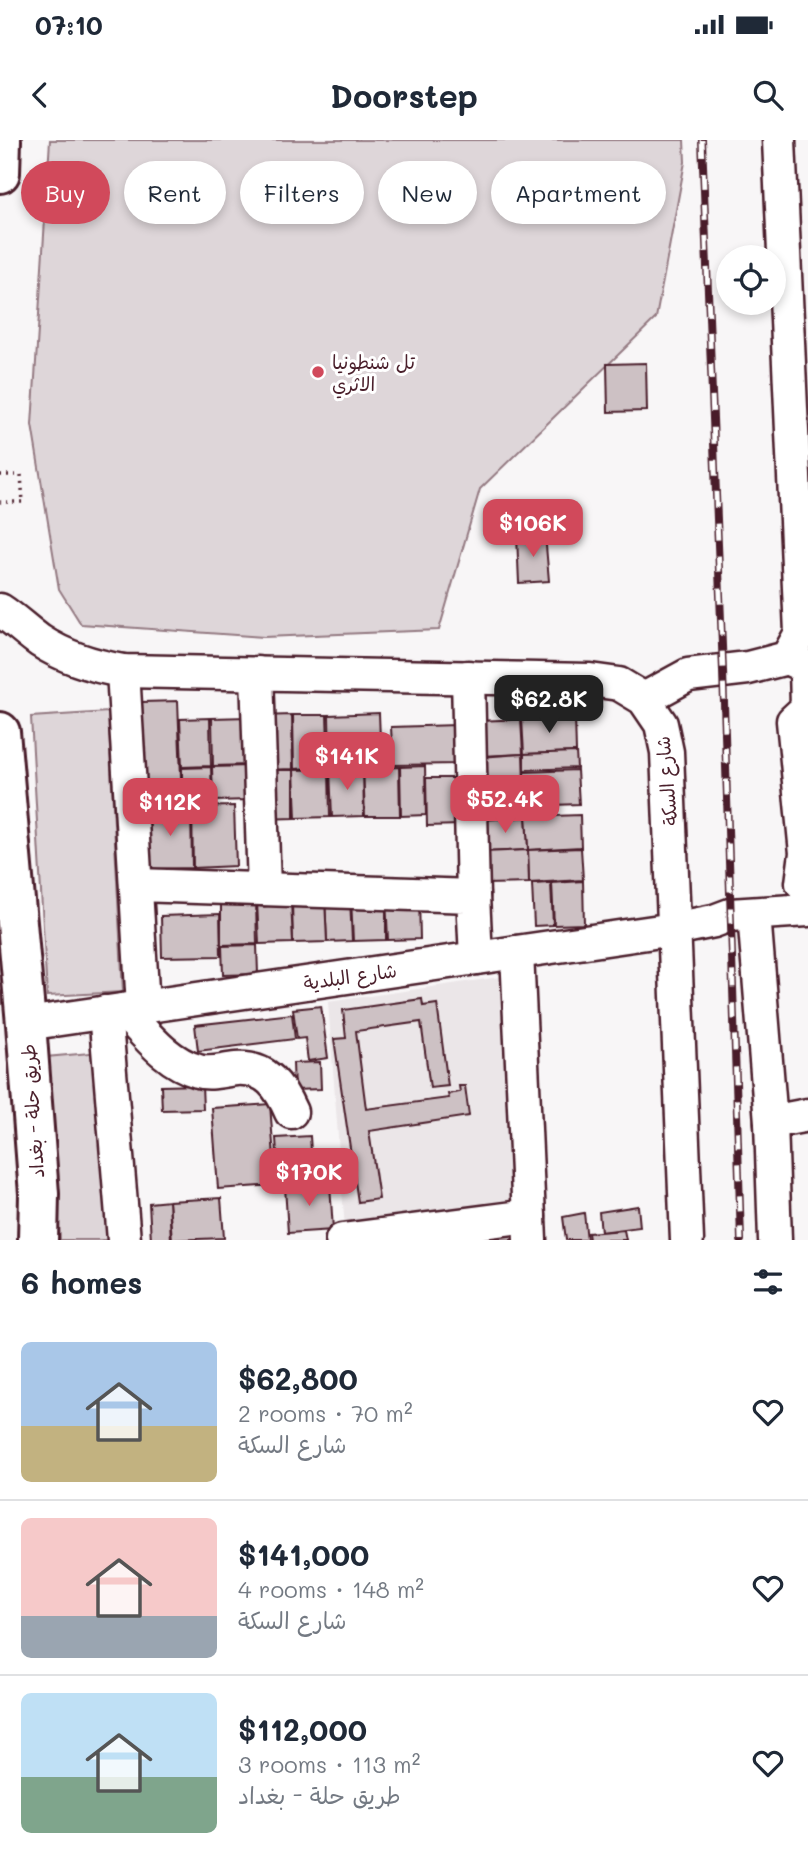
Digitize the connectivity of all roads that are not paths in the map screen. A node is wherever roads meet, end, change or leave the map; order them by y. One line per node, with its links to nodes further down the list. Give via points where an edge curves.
1 (1, 140): 3 (main road)
2 (779, 140): 5 (street, via 801,633)
3 (0, 173)
4 (0, 610): 6 (street, via 66,656)
5 (787, 658): 9 (street, via 688,675); 14 (street, via 806,667 807,678 807,708 793,721 806,853)
6 (123, 671): 7 (street); 11 (street)
7 (257, 673): 8 (street); 12 (street)
8 (468, 677): 9 (street, via 590,680 619,684); 13 (street)
9 (644, 699): 16 (street, شارع السكة, via 661,724 667,752)
10 (0, 732): 20 (main road, طريق حلة - بغداد)
11 (137, 885): 12 (street); 19 (street)
12 (264, 889): 13 (street)
13 (473, 895): 18 (street)
14 (805, 897): 15 (street, شارع البلدية)
15 (754, 914): 16 (street, شارع البلدية); 23 (street)
16 (674, 929): 17 (street, شارع البلدية); 28 (street, شارع السكة)
17 (517, 952): 18 (street, شارع البلدية); 24 (street)
18 (476, 958): 19 (street, شارع البلدية)
19 (124, 1010): 20 (street, شارع البلدية); 21 (street, via 158,1048 178,1062 200,1072 236,1069 270,1077); 27 (street)
20 (26, 1024): 26 (main road, طريق حلة - بغداد, via 39,1194)
21 (291, 1112)
22 (808, 1115): 23 (street)
23 (771, 1122): 29 (street)
24 (530, 1228): 25 (street)
25 (360, 1239)
26 (38, 1240)
27 (124, 1240)
28 (687, 1240)
29 (775, 1240)

